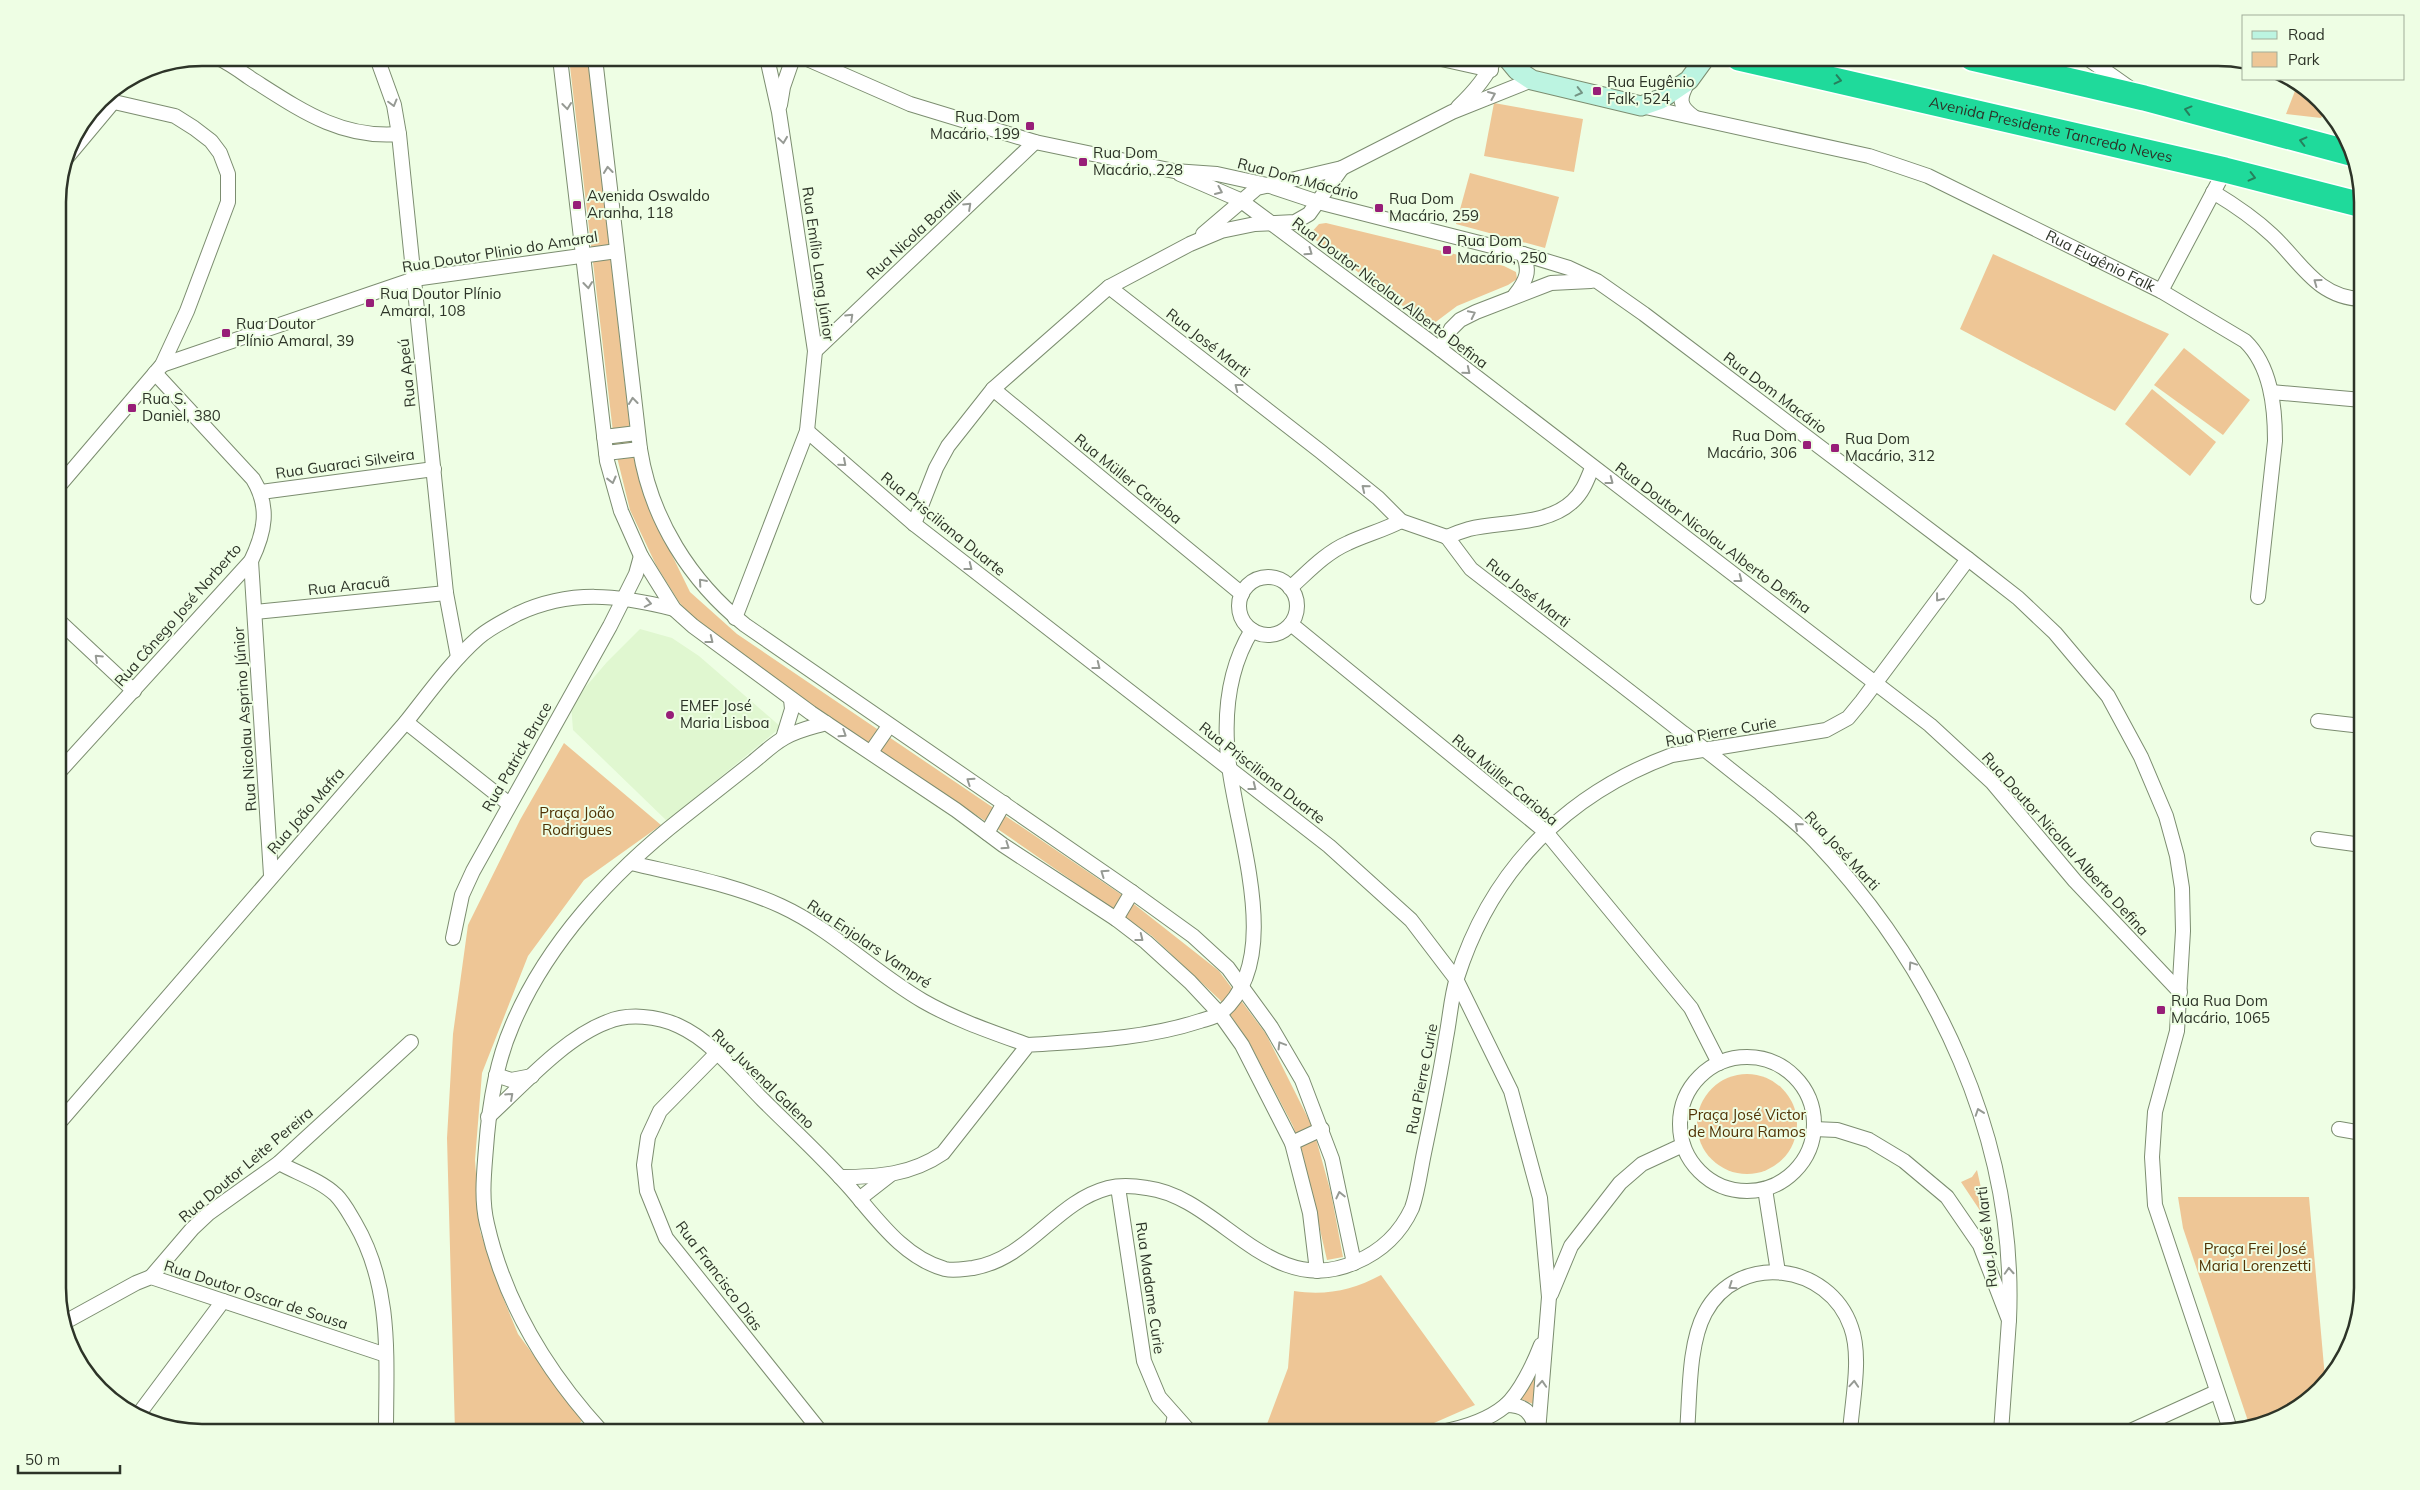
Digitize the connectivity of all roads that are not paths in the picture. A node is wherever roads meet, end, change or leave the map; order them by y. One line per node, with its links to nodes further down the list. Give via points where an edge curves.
1 (1491, 66): 20 (street, via 1474,92)
2 (1514, 66): 14 (main road, Rua Eugênio Falk)
3 (1699, 66): 15 (main road)
4 (1775, 66): 26 (highway, Avenida Presidente Tancredo Neves, one-way to 26)
5 (2007, 66): 16 (highway)
6 (2098, 66): 16 (street)
7 (232, 67): 22 (street, via 329,123 363,134)
8 (379, 67): 22 (street, Rua Apeú, one-way to 22, via 394,105)
9 (561, 67): 37 (street, one-way to 37)
10 (596, 67): 35 (street, one-way to 10)
11 (769, 67): 19 (street, Rua Emílio Lang Júnior)
12 (790, 67): 19 (street, Rua Emílio Lang Júnior)
13 (824, 67): 23 (street, Rua Dom Macário, via 910,104)
14 (1532, 80): 18 (main road, Rua Eugênio Falk, one-way to 18); 20 (street, one-way to 14)
15 (1689, 80): 18 (main road, via 1661,99); 21 (street, via 1680,95 1680,102 1685,111)
16 (2144, 98): 24 (highway, one-way to 16)
17 (111, 101): 46 (street, via 175,116 211,141 220,153 228,174 228,202 187,311)
18 (1641, 106): 21 (street, Rua Eugênio Falk)
19 (779, 112): 45 (street, Rua Emílio Lang Júnior, one-way to 45)
20 (1452, 112): 25 (street)
21 (1697, 119): 41 (street, Rua Eugênio Falk, via 1869,156 1919,173)
22 (399, 134): 38 (street, Rua Apeú)
23 (1036, 142): 27 (street, Rua Dom Macário); 45 (street, Rua Nicola Boralli, one-way to 23)
24 (2344, 151)
25 (1342, 168): 28 (street); 31 (street)
26 (2225, 170): 29 (street); 32 (highway, Avenida Presidente Tancredo Neves, one-way to 32)
27 (1174, 171): 28 (street, Rua Dom Macário, via 1217,174); 30 (street, Rua Doutor Nicolau Alberto Defina, one-way to 30)
28 (1266, 185): 30 (street); 31 (street, Rua Dom Macário)
29 (2213, 192): 41 (street); 43 (street, one-way to 29, via 2329,290 2316,282 2272,234)
30 (1240, 200): 33 (street, Rua Doutor Nicolau Alberto Defina); 34 (street)
31 (1318, 202): 33 (street, via 1303,219); 36 (street, Rua Dom Macário)
32 (2353, 204)
33 (1271, 223): 34 (street, via 1221,231); 44 (street, Rua Doutor Nicolau Alberto Defina, one-way to 44)
34 (1190, 244): 40 (street)
35 (617, 251): 37 (street, Rua Doutor Plinio do Amaral); 51 (street, one-way to 35)
36 (1523, 254): 39 (street, Rua Dom Macário, via 1569,268); 42 (street, via 1527,274)
37 (584, 255): 38 (street, Rua Doutor Plinio do Amaral); 52 (street, one-way to 52)
38 (414, 279): 46 (street, Rua Doutor Plinio do Amaral); 56 (street, Rua Apeú)
39 (1597, 281): 42 (street, via 1551,283); 63 (street, Rua Dom Macário)
40 (1109, 287): 47 (street); 59 (street, Rua José Marti, one-way to 40, via 1320,451)
41 (2161, 290): 48 (street, Rua Eugênio Falk, via 2246,341 2260,360)
42 (1514, 296): 44 (street, one-way to 42, via 1451,328 1460,320)
43 (2353, 297)
44 (1440, 349): 55 (street, Rua Doutor Nicolau Alberto Defina, one-way to 55)
45 (815, 351): 50 (street, Rua Emílio Lang Júnior)
46 (158, 369): 57 (street); 58 (street, Rua Cônego José Norberto)
47 (993, 389): 60 (street, via 948,446); 67 (street, Rua Müller Carioba)
48 (2271, 392): 49 (street); 68 (street, Rua Eugênio Falk, via 2275,441)
49 (2353, 399)
50 (807, 431): 60 (street, Rua Prisciliana Duarte, one-way to 60); 72 (street, Rua Emílio Lang Júnior)
51 (637, 433): 52 (street); 53 (street)
52 (604, 437): 54 (street)
53 (640, 449): 54 (street); 72 (street, one-way to 53, via 675,548 656,508)
54 (606, 453): 62 (street, one-way to 62, via 621,511)
55 (1592, 468): 61 (street, via 1585,486 1566,506 1536,520 1470,529); 77 (street, Rua Doutor Nicolau Alberto Defina, one-way to 77)
56 (434, 469): 58 (street, Rua Guaraci Silveira); 66 (street, Rua Apeú)
57 (67, 476)
58 (261, 492): 64 (street, Rua Cônego José Norberto, via 262,531)
59 (1401, 521): 61 (street); 65 (street, via 1347,543 1323,557)
60 (914, 524): 89 (street, Rua Prisciliana Duarte, one-way to 89)
61 (1447, 537): 86 (street, Rua José Marti, via 1471,570)
62 (641, 556): 69 (street); 70 (street)
63 (1968, 559): 77 (street, Rua Pierre Curie, one-way to 77); 103 (street, Rua Dom Macário, via 2018,598 2055,633 2108,696 2141,757 2166,816 2177,856 2183,931)
64 (251, 561): 71 (street, Rua Nicolau Asprino Júnior); 78 (street, Rua Cônego José Norberto)
65 (1290, 588): 67 (street, via 1284,582 1268,577 1253,582); 73 (street, via 1297,606)
66 (446, 593): 71 (street, Rua Aracuã); 76 (street, Rua Apeú)
67 (1242, 594): 75 (street, via 1239,610)
68 (2258, 597)
69 (623, 598): 70 (street, Rua João Mafra, one-way to 70); 76 (street, Rua João Mafra, via 563,598 528,610 480,636); 90 (street, Rua Patrick Bruce, via 606,634)
70 (674, 608): 79 (street, one-way to 79, via 712,642)
71 (255, 612): 97 (street, Rua Nicolau Asprino Júnior)
72 (735, 618): 84 (street)
73 (1291, 624): 75 (street, via 1285,630 1269,635); 92 (street, Rua Müller Carioba)
74 (67, 628): 78 (street, one-way to 74)
75 (1252, 630): 89 (street, via 1242,646 1227,708)
76 (458, 657): 80 (street, Rua João Mafra)
77 (1875, 682): 86 (street, Rua Pierre Curie, via 1848,718 1833,727 1810,734); 103 (street, Rua Doutor Nicolau Alberto Defina, via 1930,725 1992,782 2076,881)
78 (134, 691): 88 (street, Rua Cônego José Norberto)
79 (791, 698): 82 (street); 85 (street, via 792,709)
80 (406, 722): 90 (street); 97 (street, Rua João Mafra)
81 (2318, 722): 83 (street)
82 (826, 723): 85 (street); 87 (street, one-way to 87)
83 (2353, 725)
84 (889, 726): 87 (street); 91 (street, one-way to 84)
85 (784, 738): 96 (street, via 666,830)
86 (1706, 750): 92 (street, Rua Pierre Curie, via 1672,755 1626,775 1582,801); 134 (street, Rua José Marti, one-way to 86, via 2004,1219 1985,1127 1955,1048 1916,972 1882,920 1813,839)
87 (871, 752): 93 (street)
88 (67, 763)
89 (1230, 769): 101 (street, Rua Prisciliana Duarte, one-way to 101, via 1329,846 1410,920); 102 (street, via 1246,852 1255,933)
90 (509, 804): 100 (street, Rua Patrick Bruce, via 466,887)
91 (1004, 804): 93 (street); 98 (street, one-way to 91)
92 (1546, 832): 101 (street, Rua Pierre Curie, via 1520,858 1501,884 1475,932); 108 (street, Rua Müller Carioba, via 1691,1008)
93 (987, 833): 99 (street, one-way to 99)
94 (2318, 839): 95 (street)
95 (2354, 844)
96 (631, 863): 106 (street, Rua Enjolars Vampré, via 746,891 781,906 814,923 922,1000 958,1019); 109 (street, via 572,927 530,988 511,1028)
97 (271, 875): 111 (street, Rua João Mafra)
98 (1132, 892): 99 (street); 102 (street, via 1192,936 1228,968)
99 (1116, 919): 104 (street, one-way to 104, via 1190,982)
100 (454, 938)
101 (1456, 979): 126 (street, Rua Prisciliana Duarte, via 1511,1091 1540,1198); 127 (street, Rua Pierre Curie, via 1436,1097 1412,1208 1406,1222 1388,1243)
102 (1242, 987): 104 (street); 113 (street, one-way to 102, via 1302,1080 1271,1027)
103 (2180, 992): 137 (street, Rua Dom Macário, via 2174,1046 2156,1112 2152,1157 2155,1205)
104 (1220, 1014): 106 (street, via 1163,1031 1102,1040); 117 (street, via 1242,1045)
105 (411, 1042): 119 (street, Rua Doutor Leite Pereira)
106 (1028, 1045): 120 (street, via 943,1153 929,1163)
107 (717, 1053): 110 (street, Rua Juvenal Galeno, via 676,1024 627,1018 610,1020 590,1029 561,1050); 121 (street, Rua Juvenal Galeno); 144 (street, Rua Francisco Dias, via 660,1111 648,1137 644,1165 647,1191 666,1238)
108 (1720, 1063): 114 (street, via 1756,1057 1788,1070 1810,1099); 118 (street, via 1696,1081 1684,1100 1680,1124)
109 (496, 1075): 110 (street, via 511,1080); 112 (street)
110 (533, 1076): 112 (street, Rua Juvenal Galeno, one-way to 110)
111 (67, 1113)
112 (488, 1117): 143 (street, via 483,1184 486,1222 505,1285 526,1330 549,1367)
113 (1322, 1129): 117 (street); 127 (street, one-way to 113, via 1332,1159)
114 (1814, 1129): 123 (street, via 1811,1146 1799,1166 1782,1182); 134 (street, via 1837,1130 1869,1140 1922,1174 1946,1197 1980,1245)
115 (2339, 1129): 116 (street)
116 (2354, 1132)
117 (1292, 1143): 128 (street, via 1310,1213)
118 (1683, 1145): 123 (street, via 1697,1170 1716,1184 1738,1191); 125 (street, via 1642,1164 1624,1179)
119 (279, 1163): 130 (street, Rua Doutor Leite Pereira, via 209,1213); 136 (street, via 335,1194 358,1228 384,1302)
120 (890, 1176): 121 (street); 124 (street)
121 (840, 1177): 124 (street, Rua Pierre Curie)
122 (1118, 1187): 124 (street, Rua Pierre Curie, via 1077,1202 1012,1254 990,1264 957,1270 939,1266 912,1253); 128 (street, Rua Pierre Curie, via 1151,1188 1177,1196 1268,1256 1283,1264); 140 (street, Rua Madame Curie, via 1144,1362 1159,1397)
123 (1765, 1189): 129 (street)
124 (861, 1201)
125 (1571, 1246): 126 (street); 131 (street)
126 (1546, 1248): 131 (street, Rua Prisciliana Duarte)
127 (1354, 1263): 128 (street, Rua Pierre Curie)
128 (1317, 1271)
129 (1778, 1272): 150 (street, one-way to 150, via 1759,1273 1740,1280 1719,1294 1705,1312 1695,1345); 151 (street, one-way to 129, via 1856,1340 1844,1310 1820,1286 1800,1276)
130 (151, 1277): 132 (street, Rua Doutor Oscar de Sousa); 133 (street, Rua Doutor Oscar de Sousa)
131 (1549, 1296): 135 (street)
132 (223, 1301): 136 (street, Rua Doutor Oscar de Sousa); 139 (street)
133 (70, 1319)
134 (2009, 1320): 152 (street, Rua José Marti)
135 (1546, 1328): 138 (street, via 1528,1373); 149 (street, one-way to 135)
136 (386, 1355): 142 (street)
137 (2216, 1392): 141 (street, Rua Dom Macário); 153 (street)
138 (1506, 1405): 147 (street); 148 (street, via 1526,1409)
139 (142, 1410)
140 (1175, 1416): 145 (street); 146 (street, Rua Madame Curie)
141 (2228, 1423)
142 (386, 1424)
143 (595, 1424)
144 (815, 1424)
145 (1173, 1424)
146 (1182, 1424)
147 (1470, 1424)
148 (1535, 1424)
149 (1539, 1424)
150 (1688, 1424)
151 (1851, 1424)
152 (2001, 1424)
153 (2146, 1424)

